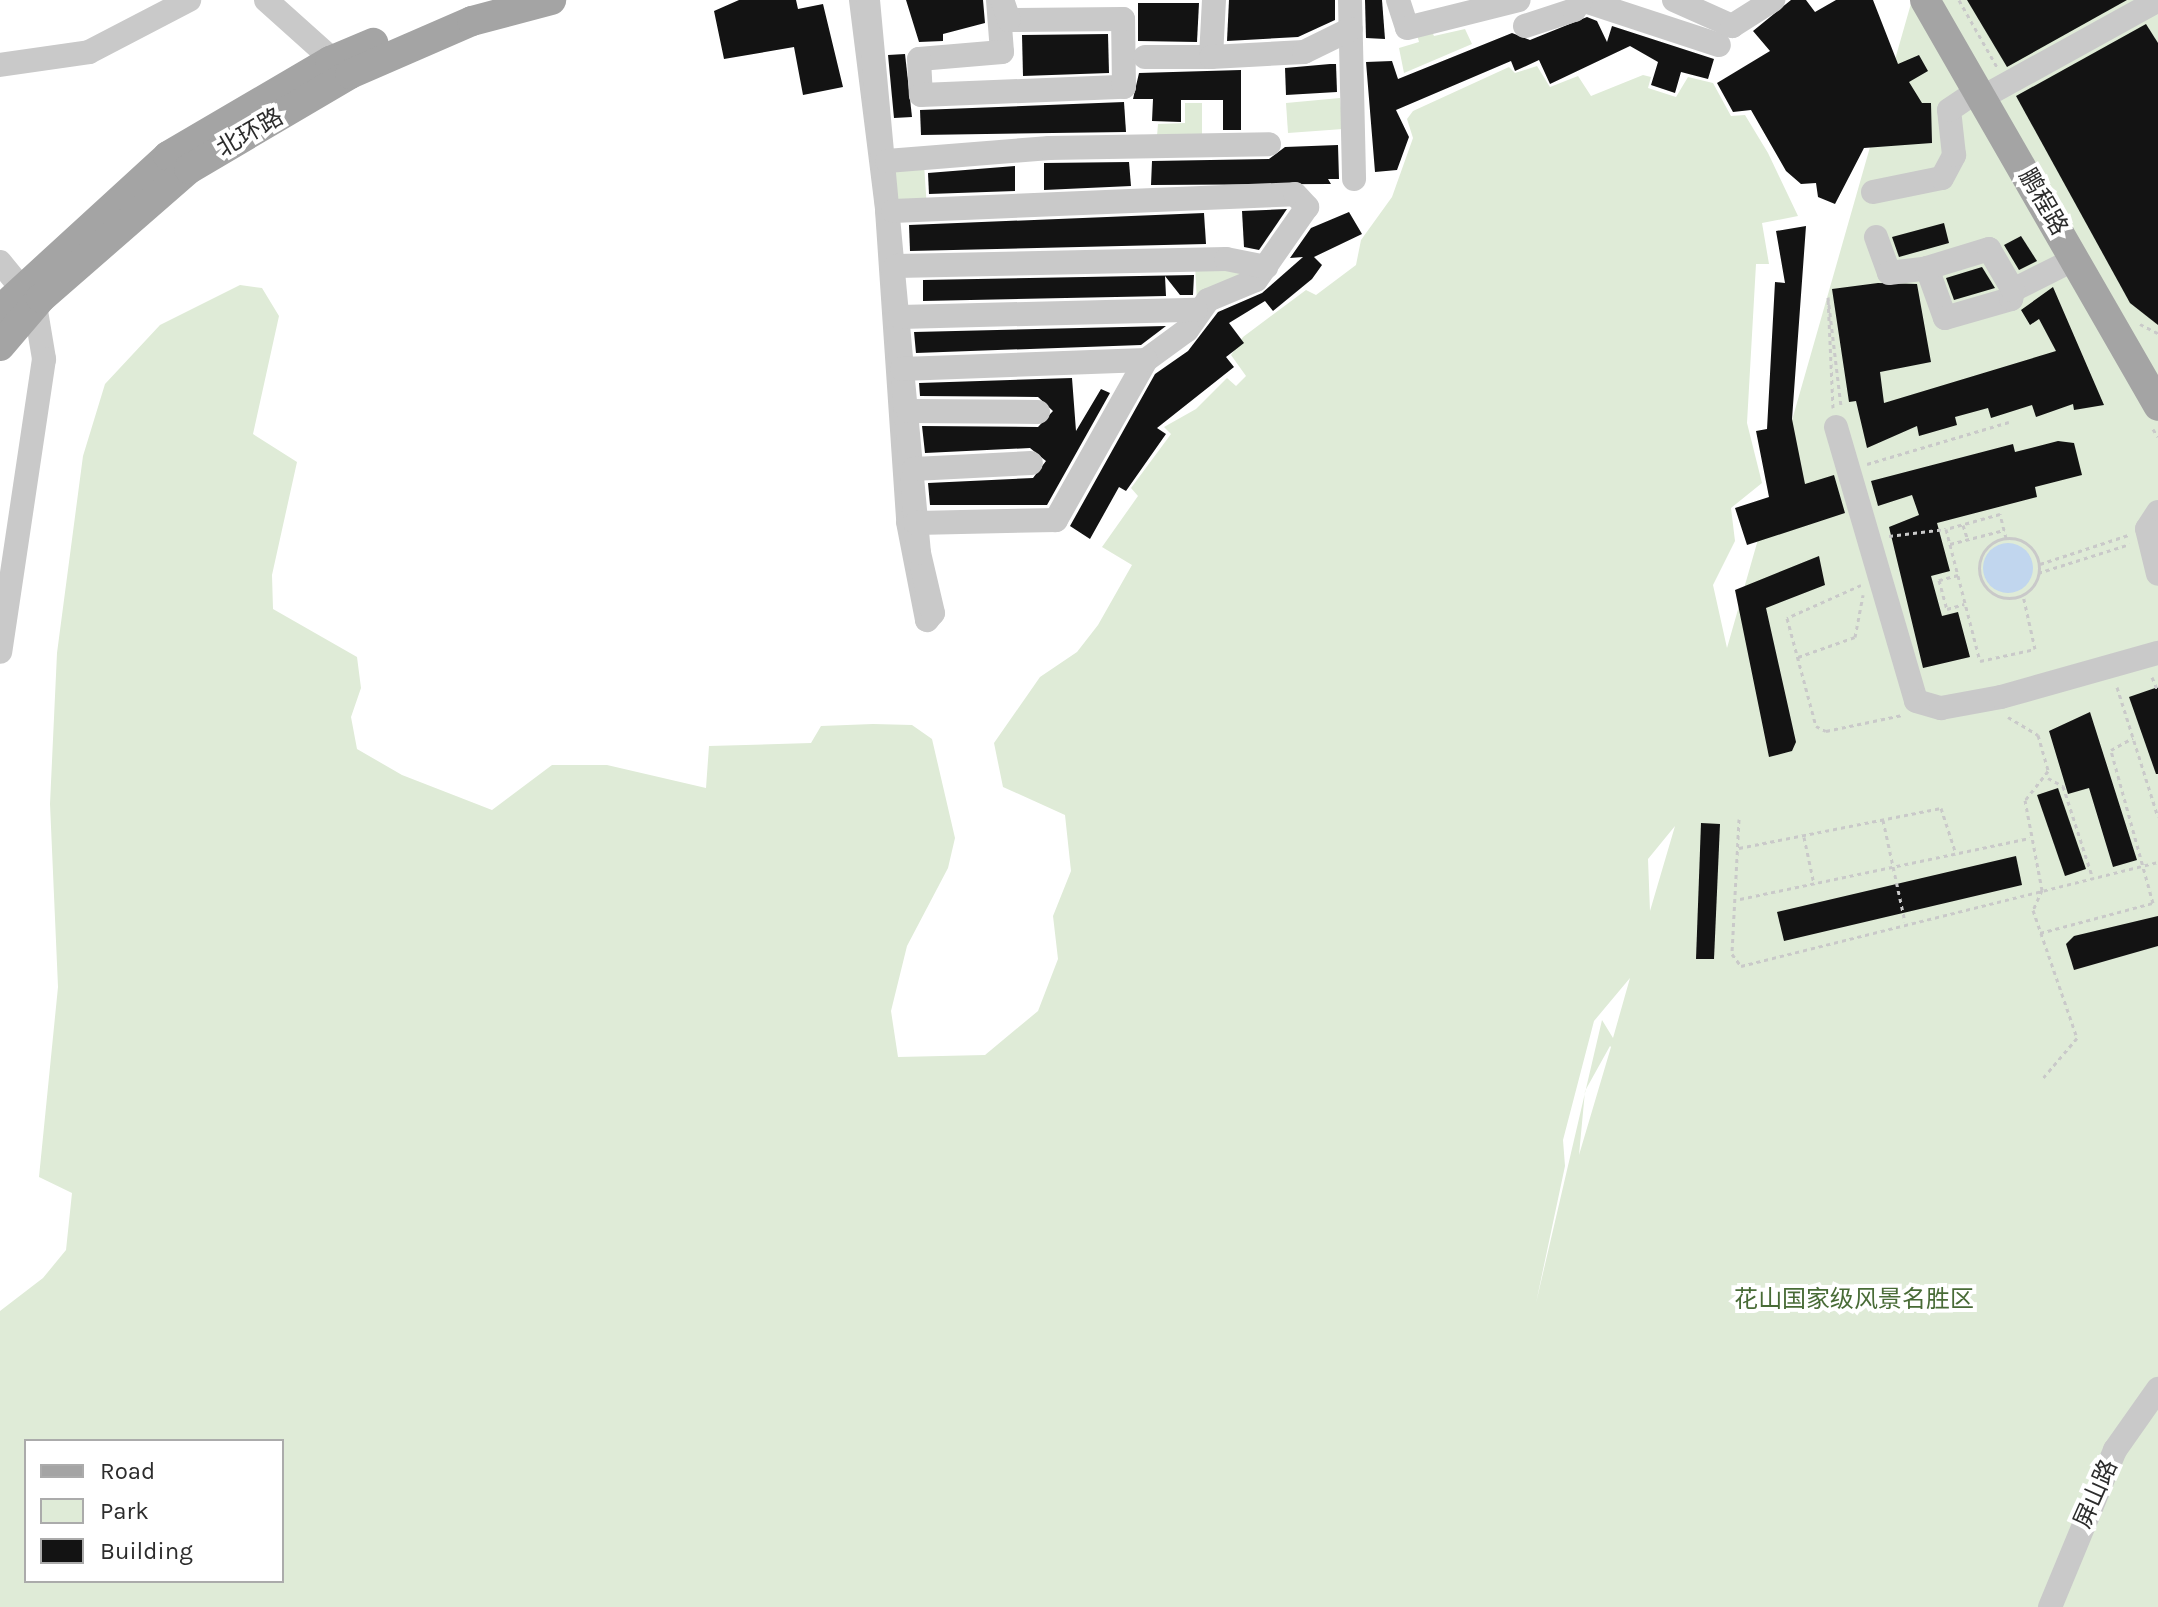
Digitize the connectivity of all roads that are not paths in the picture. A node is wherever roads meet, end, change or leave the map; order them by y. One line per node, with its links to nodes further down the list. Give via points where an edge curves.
1 (189, 0): 25 (street, via 89,52)
2 (266, 0): 26 (street)
3 (488, 0): 26 (main road, 北环路)
4 (551, 0): 26 (main road, 北环路, via 472,21)
5 (861, 0): 54 (street, via 887,210 912,556 927,620 933,613)
6 (868, 0): 30 (street)
7 (1000, 0): 22 (street, via 1002,52); 28 (street, via 1009,20 1123,19 1124,87)
8 (1214, 0): 24 (street)
9 (1350, 0): 20 (street)
10 (1398, 0): 11 (street, via 1407,28)
11 (1519, 0)
12 (1581, 0): 19 (street, via 1574,10); 21 (street)
13 (1674, 0): 18 (street)
14 (1773, 0): 18 (street, via 1740,25)
15 (1925, 0): 27 (main road, 鹏程路)
16 (1939, 0): 27 (main road, 鹏程路)
17 (2154, 5): 27 (street)
18 (1702, 6)
19 (1525, 26)
20 (1351, 29): 24 (street, via 1304,52); 31 (street)
21 (1719, 45)
22 (965, 56): 28 (street); 28 (street, via 916,63 924,97)
23 (1145, 57): 24 (street)
24 (1211, 57)
25 (0, 65)
26 (340, 68): 41 (main road, 北环路, via 168,156)
27 (1992, 86): 32 (street, via 1949,110 1954,155 1942,178); 35 (main road, 鹏程路); 48 (main road, 鹏程路)
28 (967, 95)
29 (1269, 144): 30 (street, via 1049,148)
30 (887, 161): 33 (street)
31 (1354, 179)
32 (1873, 192)
33 (893, 211): 37 (street); 38 (street, via 1299,196 1307,207 1303,222)
34 (1876, 237): 39 (street, via 1889,273)
35 (2075, 259): 40 (street); 48 (main road, 鹏程路)
36 (0, 262): 41 (street)
37 (896, 266): 38 (street, via 1226,259); 44 (street)
38 (1266, 267): 43 (street, via 1251,284)
39 (1927, 268): 40 (street, via 1989,249); 40 (street, via 1945,318 2011,299)
40 (2013, 290)
41 (28, 294): 42 (main road, 北环路); 45 (main road, 北环路); 58 (street, via 44,359)
42 (0, 310)
43 (1196, 310): 44 (street); 46 (street, via 1187,330)
44 (900, 317): 47 (street)
45 (0, 346)
46 (1146, 360): 47 (street); 54 (street, via 1056,520)
47 (902, 369): 50 (street)
48 (2153, 376): 49 (main road, 鹏程路)
49 (2158, 406)
50 (908, 411): 51 (street); 53 (street)
51 (1038, 412)
52 (1031, 463): 53 (street)
53 (914, 469): 54 (street)
54 (916, 523)
55 (2151, 526): 56 (street)
56 (2158, 574)
57 (2158, 639): 59 (street, via 2001,682 1924,694 1913,684 1840,426 1911,695 1932,708 2001,697)
58 (0, 652)
59 (2158, 653)
60 (2158, 1389): 61 (street, 屏山路)
61 (2148, 1423): 62 (street, 屏山路, via 2115,1450)
62 (2050, 1607)

